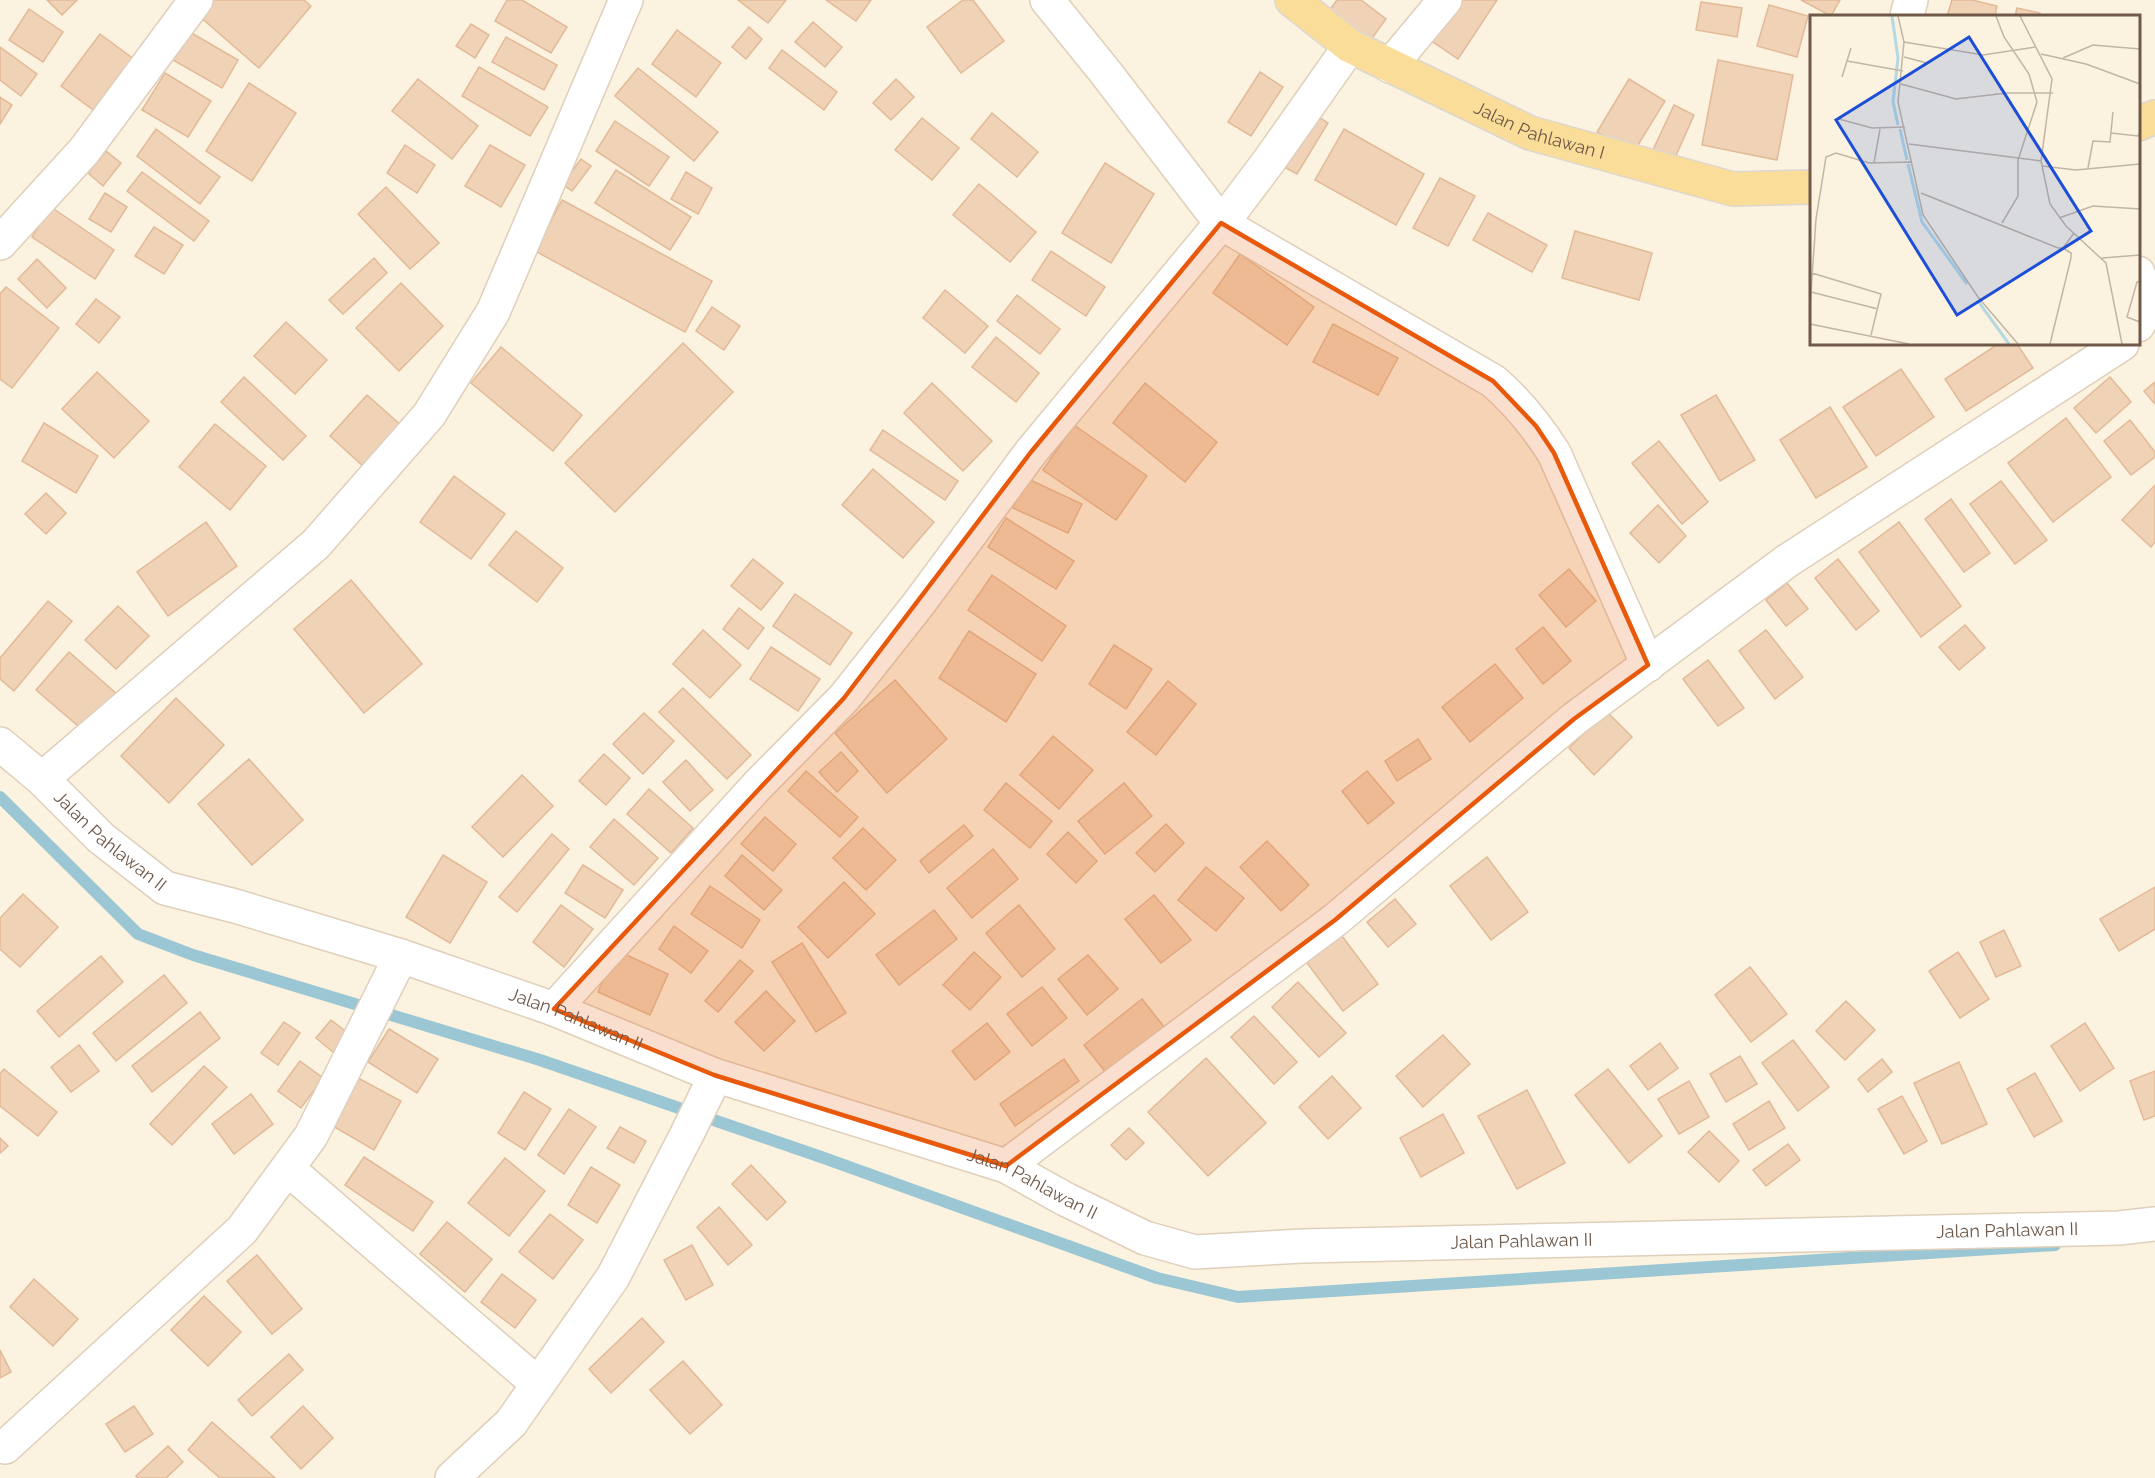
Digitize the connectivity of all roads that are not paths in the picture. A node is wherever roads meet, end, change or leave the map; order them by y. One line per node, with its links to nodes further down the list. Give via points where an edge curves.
1 (196, 0): 14 (street, via 84,151)
2 (626, 0): 18 (street, via 493,312 429,415 316,544)
3 (1047, 0): 13 (street)
4 (1292, 0): 8 (main road, Jalan Pahlawan I)
5 (1445, 0): 9 (street)
6 (1911, 0): 7 (street)
7 (1907, 15)
8 (1350, 46): 9 (main road, Jalan Pahlawan I); 13 (street)
9 (1390, 66): 12 (main road, Jalan Pahlawan I, via 1530,133 1734,189)
10 (2155, 117): 11 (main road)
11 (2140, 124)
12 (1810, 187)
13 (1227, 216): 16 (street, via 1493,381 1516,401 1554,453); 20 (street, via 1030,452 844,698 757,786)
14 (0, 243)
15 (2120, 345): 16 (street, via 1787,561)
16 (1648, 665): 22 (street, via 1574,719 1335,920)
17 (0, 744): 18 (street, Jalan Pahlawan II)
18 (42, 779): 19 (street, Jalan Pahlawan II, via 101,838 165,888 235,906)
19 (395, 968): 20 (street, Jalan Pahlawan II); 23 (street, via 311,1137)
20 (554, 1010): 21 (street, Jalan Pahlawan II)
21 (712, 1081): 22 (street, Jalan Pahlawan II); 25 (street, via 613,1277)
22 (1006, 1166): 24 (street, Jalan Pahlawan II, via 1065,1200 1145,1238 1195,1252)
23 (288, 1169): 25 (street); 26 (street, via 242,1230)
24 (2155, 1224)
25 (538, 1384): 27 (street, via 511,1423)
26 (5, 1447)
27 (452, 1478)

